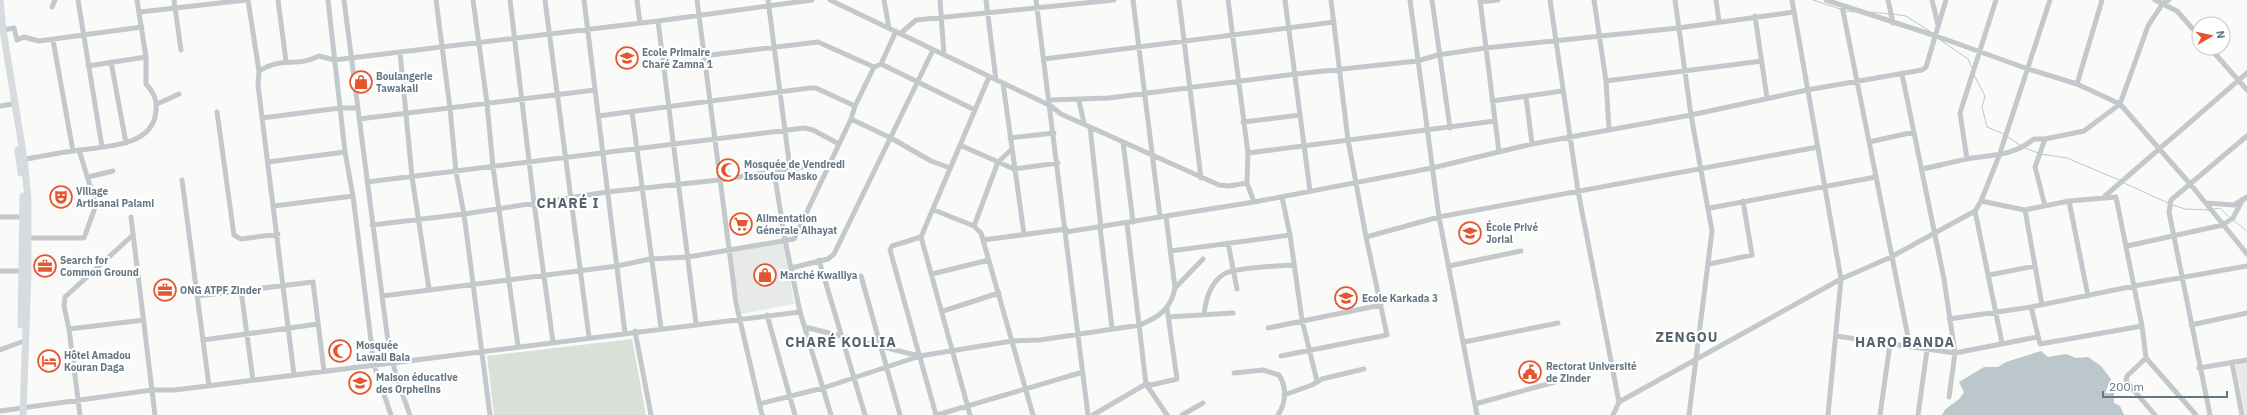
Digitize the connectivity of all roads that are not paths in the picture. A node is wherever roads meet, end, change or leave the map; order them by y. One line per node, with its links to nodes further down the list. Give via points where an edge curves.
1 (0, 0): 55 (highway)
2 (55, 0): 52 (street)
3 (78, 0): 77 (street)
4 (138, 0): 56 (street)
5 (174, 0): 53 (street)
6 (247, 0): 47 (street); 112 (street)
7 (278, 0): 103 (street)
8 (328, 0): 102 (street)
9 (344, 0): 100 (street)
10 (436, 0): 87 (street)
11 (473, 0): 85 (street)
12 (510, 0): 82 (street)
13 (545, 0): 78 (street)
14 (584, 0): 74 (street)
15 (637, 0): 65 (street)
16 (697, 0): 59 (street)
17 (812, 0): 49 (street)
18 (830, 0): 70 (street)
19 (884, 0): 70 (street)
20 (940, 0): 61 (street)
21 (986, 0): 58 (street)
22 (1036, 0): 54 (street)
23 (1114, 0): 48 (street)
24 (1133, 0): 88 (street)
25 (1179, 0): 84 (street)
26 (1228, 0): 79 (street)
27 (1285, 0): 71 (street)
28 (1331, 0): 64 (street)
29 (1410, 0): 104 (street)
30 (1432, 0): 96 (street)
31 (1498, 0): 46 (street)
32 (1550, 0): 86 (street)
33 (1594, 0): 80 (street)
34 (1675, 0): 72 (street)
35 (1716, 0): 63 (street)
36 (1792, 0): 57 (street)
37 (1826, 0): 51 (street)
38 (1888, 0): 66 (street)
39 (1932, 0): 67 (street)
40 (1946, 0): 67 (street)
41 (1996, 0): 94 (street)
42 (2050, 0): 110 (street)
43 (2102, 0): 125 (street)
44 (2155, 0): 50 (street)
45 (2169, 0): 50 (street)
46 (1480, 1): 90 (street)
47 (213, 2): 53 (street)
48 (1088, 2): 54 (street)
49 (769, 3): 59 (street); 89 (street)
50 (2163, 3): 69 (street, via 2177,11); 145 (street, via 2148,26)
51 (1842, 6): 66 (street); 121 (street)
52 (52, 7)
53 (175, 8): 56 (street); 91 (street)
54 (1037, 8): 58 (street); 101 (street)
55 (1, 11): 73 (highway)
56 (140, 12): 68 (street)
57 (1794, 12): 60 (street); 128 (street)
58 (988, 13): 61 (street); 118 (street)
59 (698, 15): 62 (street); 98 (street)
60 (1755, 16): 63 (street); 105 (street)
61 (942, 17): 76 (street, via 916,20); 95 (street)
62 (658, 21): 65 (street); 151 (street)
63 (1719, 21): 72 (street)
64 (1334, 22): 71 (street); 111 (street)
65 (640, 23): 74 (street)
66 (1893, 23): 81 (street)
67 (1938, 26): 81 (street)
68 (142, 27): 77 (street); 97 (street)
69 (2191, 27)
70 (889, 28): 75 (street)
71 (1289, 28): 79 (street); 115 (street)
72 (1678, 28): 80 (street); 113 (street)
73 (1, 30): 83 (street, via 14,28 17,40 24,37 39,41); 143 (highway); 200 (highway)
74 (587, 30): 78 (street); 127 (street)
75 (896, 31): 76 (street); 107 (street)
76 (901, 33): 92 (street)
77 (83, 34): 83 (street); 108 (street)
78 (549, 34): 82 (street); 133 (street)
79 (1233, 35): 84 (street); 123 (street)
80 (1599, 36): 86 (street); 120 (street)
81 (1936, 36): 94 (street); 116 (street, via 1924,69)
82 (515, 38): 85 (street); 137 (street)
83 (53, 40): 193 (street)
84 (1184, 41): 88 (street); 126 (street)
85 (479, 42): 87 (street); 141 (street)
86 (1556, 42): 90 (street); 131 (street)
87 (442, 47): 93 (street); 150 (street)
88 (1139, 47): 101 (street); 134 (street)
89 (775, 48): 98 (street); 109 (street, via 822,43); 130 (street)
90 (1485, 48): 96 (street); 139 (street)
91 (181, 50)
92 (933, 50): 95 (street); 122 (street)
93 (400, 52): 100 (street); 155 (street)
94 (1979, 52): 110 (street); 202 (street, via 1960,113)
95 (944, 55): 117 (street)
96 (1438, 55): 104 (street); 166 (street)
97 (146, 56): 106 (street); 144 (street, via 146,84 154,94)
98 (703, 56): 140 (street)
99 (2217, 56): 119 (street)
100 (352, 57): 102 (street); 149 (street)
101 (1044, 59): 142 (street)
102 (334, 60): 103 (street, via 319,56 306,62); 148 (street)
103 (286, 61): 112 (street, via 269,64)
104 (1417, 61): 111 (street); 169 (street)
105 (1762, 61): 113 (street); 136 (street)
106 (111, 62): 108 (street); 181 (street)
107 (880, 64): 109 (street); 122 (street)
108 (88, 66): 187 (street)
109 (874, 68): 147 (street)
110 (2028, 69): 125 (street); 199 (street)
111 (1340, 70): 115 (street); 178 (street)
112 (259, 71): 159 (street)
113 (1685, 72): 120 (street); 157 (street)
114 (2247, 73): 119 (street)
115 (1296, 74): 123 (street); 156 (street)
116 (1902, 74): 121 (street); 170 (street)
117 (989, 77): 118 (street); 152 (street)
118 (996, 80): 124 (street)
119 (2239, 80): 129 (street); 189 (street)
120 (1606, 81): 167 (street)
121 (1855, 81): 128 (street); 180 (street)
122 (918, 82): 152 (street); 174 (street)
123 (1238, 82): 126 (street); 162 (street)
124 (1003, 83): 142 (street); 175 (street)
125 (2077, 84): 145 (street)
126 (1190, 88): 134 (street); 221 (street)
127 (595, 90): 133 (street); 158 (street)
128 (1807, 90): 136 (street); 188 (street)
129 (2247, 90)
130 (780, 91): 140 (street); 147 (street, via 816,88); 168 (street)
131 (1562, 91): 135 (street); 173 (street)
132 (179, 94): 144 (street)
133 (558, 94): 137 (street); 201 (street)
134 (1145, 94): 138 (street); 198 (street)
135 (1526, 97): 139 (street); 183 (street)
136 (1767, 98): 157 (street)
137 (523, 99): 141 (street); 206 (street)
138 (1079, 101): 142 (street); 164 (street)
139 (1492, 101): 163 (street)
140 (710, 102): 151 (street); 177 (street)
141 (487, 103): 150 (street); 208 (street)
142 (1050, 103): 164 (street, via 1062,114); 171 (street)
143 (12, 104): 146 (street); 255 (highway)
144 (157, 104): 181 (street, via 156,121 151,128)
145 (2120, 104): 176 (street, via 2084,131); 189 (street)
146 (0, 106)
147 (855, 106): 161 (street)
148 (340, 108): 149 (street); 159 (street); 194 (street)
149 (358, 108): 160 (street)
150 (450, 108): 155 (street); 217 (street)
151 (669, 108): 154 (street); 184 (street)
152 (975, 110): 185 (street)
153 (217, 112): 268 (street, via 234,235 241,239)
154 (632, 112): 158 (street); 191 (street)
155 (406, 114): 160 (street); 220 (street)
156 (1300, 115): 162 (street); 186 (street)
157 (1690, 115): 167 (street); 213 (street)
158 (598, 116): 197 (street)
159 (262, 118): 203 (street)
160 (359, 119): 225 (street)
161 (851, 119): 174 (street); 182 (street)
162 (1243, 122): 195 (street)
163 (1495, 122): 166 (street); 196 (street)
164 (1084, 123): 165 (street)
165 (1090, 127): 179 (street); 265 (street)
166 (1450, 128): 169 (street)
167 (1609, 129): 173 (street)
168 (785, 130): 177 (street); 182 (street, via 809,128); 211 (street)
169 (1427, 131): 178 (street); 210 (street)
170 (1914, 132): 180 (street); 214 (street)
171 (1054, 133): 175 (street); 205 (street)
172 (2247, 136): 228 (street)
173 (1569, 137): 183 (street); 231 (street)
174 (891, 138): 209 (street, via 931,161); 288 (street, via 834,254 828,259)
175 (1010, 138): 192 (street)
176 (2045, 139): 199 (street, via 2034,139 2023,147); 247 (street, via 2035,167)
177 (714, 140): 184 (street); 223 (street)
178 (1348, 140): 186 (street); 224 (street)
179 (1123, 142): 198 (street); 260 (street)
180 (1869, 142): 219 (street)
181 (126, 143): 187 (street)
182 (839, 144): 207 (street)
183 (1532, 144): 196 (street)
184 (672, 145): 191 (street); 227 (street)
185 (960, 145): 204 (street); 209 (street)
186 (1304, 146): 195 (street); 232 (street)
187 (102, 147): 190 (street)
188 (1818, 147): 213 (street); 229 (street)
189 (2160, 149): 228 (street); 236 (street)
190 (79, 150): 193 (street); 218 (street)
191 (637, 150): 197 (street); 230 (street)
192 (1011, 150): 204 (street); 212 (street)
193 (73, 151): 200 (street)
194 (345, 152): 203 (street); 234 (street)
195 (1248, 152): 226 (street)
196 (1499, 152): 210 (street)
197 (602, 154): 201 (street); 233 (street)
198 (1152, 156): 221 (street); 257 (street)
199 (1999, 156): 202 (street); 243 (street)
200 (24, 159): 274 (highway)
201 (565, 159): 206 (street); 238 (street)
202 (1967, 159): 214 (street)
203 (268, 162): 246 (street)
204 (998, 162): 212 (street); 264 (street)
205 (1058, 162): 212 (street); 266 (street)
206 (529, 163): 208 (street); 244 (street)
207 (830, 164): 211 (street); 276 (street, via 796,238)
208 (493, 167): 217 (street); 249 (street)
209 (950, 168): 250 (street)
210 (1432, 168): 224 (street); 258 (street)
211 (790, 169): 216 (street)
212 (1014, 169): 269 (street)
213 (1701, 169): 231 (street); 248 (street)
214 (1922, 169): 267 (street)
215 (113, 171): 218 (street)
216 (774, 171): 223 (street); 276 (street)
217 (456, 172): 220 (street); 253 (street)
218 (88, 177): 274 (street, via 96,208 84,238)
219 (1876, 177): 229 (street); 284 (street)
220 (412, 178): 225 (street); 259 (street)
221 (1202, 178): 226 (street, via 1230,186)
222 (182, 180): 316 (street)
223 (719, 180): 227 (street); 280 (street)
224 (1355, 181): 232 (street); 273 (street)
225 (367, 182): 262 (street)
226 (1247, 183): 242 (street)
227 (678, 184): 230 (street); 285 (street)
228 (2191, 185): 245 (street); 275 (street, via 2171,200 2169,212)
229 (1825, 186): 239 (street); 307 (street)
230 (642, 189): 233 (street); 286 (street)
231 (1578, 190): 258 (street); 399 (street)
232 (1310, 191): 235 (street)
233 (607, 192): 238 (street); 292 (street)
234 (353, 196): 246 (street); 378 (street)
235 (1282, 197): 242 (street); 271 (street)
236 (2104, 197): 240 (street); 279 (street, via 2117,198)
237 (2247, 197): 241 (street)
238 (570, 198): 244 (street); 299 (street)
239 (1743, 201): 248 (street); 290 (street, via 1752,255)
240 (2069, 201): 247 (street); 318 (street)
241 (2242, 201): 245 (street, via 2234,205); 263 (street, via 2233,218)
242 (1254, 202): 257 (street)
243 (1981, 202): 251 (street); 252 (street)
244 (534, 203): 249 (street); 302 (street)
245 (2206, 203): 263 (street)
246 (274, 206): 268 (street)
247 (2045, 206): 251 (street)
248 (1710, 208): 290 (street, via 1712,231)
249 (500, 209): 253 (street); 306 (street)
250 (934, 210): 264 (street); 272 (street)
251 (2025, 210): 294 (street)
252 (1975, 211): 267 (street); 303 (street)
253 (464, 214): 259 (street); 308 (street)
254 (0, 216): 255 (street)
255 (24, 217): 298 (highway)
256 (131, 217): 270 (street)
257 (1163, 217): 260 (street); 281 (street)
258 (1439, 217): 273 (street); 293 (street)
259 (420, 220): 262 (street); 312 (street)
260 (1133, 222): 261 (street)
261 (1127, 223): 265 (street); 339 (street)
262 (372, 225): 317 (street)
263 (2224, 225): 275 (street); 283 (street)
264 (974, 226): 277 (street)
265 (1101, 228): 266 (street); 344 (street)
266 (1066, 231): 269 (street); 349 (street)
267 (1935, 233): 284 (street); 332 (street)
268 (278, 234): 309 (street)
269 (1024, 234): 277 (street)
270 (133, 235): 333 (street); 346 (street, via 65,298)
271 (1290, 235): 278 (street); 291 (street)
272 (921, 237): 301 (street); 371 (street, via 892,246 890,250)
273 (1366, 237): 319 (street)
274 (29, 238): 298 (highway)
275 (2173, 238): 279 (street); 305 (street)
276 (785, 240): 280 (street); 296 (street)
277 (983, 240): 289 (street)
278 (1228, 243): 281 (street); 300 (street)
279 (2127, 246): 310 (street)
280 (728, 250): 285 (street); 331 (street)
281 (1171, 251): 311 (street)
282 (1521, 251): 293 (street)
283 (2247, 254)
284 (1891, 256): 307 (street); 364 (street)
285 (688, 257): 286 (street); 337 (street)
286 (650, 259): 292 (street); 343 (street)
287 (1203, 259): 311 (street)
288 (819, 260): 296 (street); 351 (street)
289 (989, 260): 301 (street); 315 (street)
290 (1709, 264): 373 (street)
291 (1294, 265): 300 (street); 334 (street)
292 (617, 266): 299 (street); 348 (street)
293 (1449, 266): 359 (street)
294 (2035, 266): 303 (street); 320 (street)
295 (2247, 266): 305 (street)
296 (791, 268): 325 (street)
297 (0, 271): 298 (street)
298 (25, 271): 357 (highway); 405 (highway)
299 (580, 271): 302 (street); 353 (street)
300 (1234, 271): 314 (street); 328 (street, via 1224,274 1211,288)
301 (932, 274): 323 (street)
302 (545, 275): 306 (street); 358 (street)
303 (1989, 275): 324 (street)
304 (861, 276): 362 (street)
305 (2182, 277): 310 (street); 338 (street)
306 (509, 279): 308 (street); 363 (street)
307 (1841, 279): 352 (street); 373 (street)
308 (473, 283): 312 (street); 368 (street)
309 (283, 284): 313 (street); 336 (street, via 313,282); 342 (street)
310 (2134, 286): 318 (street); 340 (street)
311 (1175, 288): 322 (street, via 1174,297)
312 (429, 289): 317 (street)
313 (241, 290): 316 (street); 350 (street)
314 (1236, 290)
315 (999, 293): 323 (street); 356 (street)
316 (197, 296): 355 (street)
317 (382, 296): 377 (street)
318 (2088, 296): 320 (street)
319 (1381, 305): 334 (street); 369 (street, via 1387,335)
320 (2042, 305): 321 (street)
321 (2030, 307): 324 (street); 354 (street)
322 (1167, 308): 330 (street); 339 (street, via 1154,319)
323 (943, 311): 366 (street)
324 (1996, 311): 332 (street); 360 (street)
325 (800, 312): 329 (street); 341 (street)
326 (1233, 312): 328 (street)
327 (2247, 313): 338 (street)
328 (1204, 314): 330 (street)
329 (767, 315): 331 (street); 396 (street)
330 (1168, 317): 390 (street, via 1176,380)
331 (739, 318): 337 (street); 401 (street)
332 (1949, 319): 370 (street)
333 (144, 320): 346 (street); 394 (street)
334 (1302, 320): 345 (street); 369 (street)
335 (1558, 323): 359 (street)
336 (318, 324): 342 (street); 382 (street)
337 (696, 324): 343 (street)
338 (2191, 324): 380 (street)
339 (1140, 325): 344 (street); 390 (street)
340 (2142, 326): 354 (street, via 2041,344); 374 (street)
341 (805, 327): 351 (street); 392 (street)
342 (288, 328): 350 (street); 385 (street)
343 (661, 328): 347 (street)
344 (1112, 328): 349 (street)
345 (1268, 328)
346 (68, 329): 398 (street)
347 (635, 331): 348 (street); 411 (street)
348 (625, 333): 353 (street)
349 (1077, 333): 356 (street, via 1040,340); 383 (street)
350 (247, 334): 355 (street); 387 (street)
351 (841, 334): 362 (street); 386 (street)
352 (1836, 336): 361 (street); 428 (street)
353 (589, 337): 358 (street)
354 (2036, 337): 360 (street)
355 (203, 340): 391 (street)
356 (1012, 341): 366 (street); 393 (street)
357 (21, 342): 365 (street); 405 (highway)
358 (553, 342): 363 (street)
359 (1464, 342): 402 (street)
360 (2002, 343): 370 (street)
361 (1890, 344): 364 (street); 429 (street)
362 (880, 345): 371 (street); 379 (street)
363 (518, 346): 368 (street)
364 (1910, 348): 367 (street)
365 (0, 350)
366 (953, 350): 371 (street); 403 (street)
367 (1927, 350): 370 (street); 430 (street)
368 (482, 351): 377 (street); 410 (street)
369 (1309, 351): 372 (street); 388 (street)
370 (1955, 353): 397 (street)
371 (920, 356): 379 (street); 417 (street)
372 (1281, 356)
373 (1697, 358): 399 (street); 427 (street)
374 (2146, 358): 431 (street, via 2126,378); 432 (street)
375 (2247, 360): 376 (street)
376 (2232, 362): 380 (street); 434 (street)
377 (393, 363): 378 (street); 409 (street)
378 (374, 365): 382 (street); 408 (street)
379 (886, 367): 386 (street); 416 (street)
380 (2199, 368): 433 (street)
381 (1364, 369): 388 (street)
382 (324, 371): 385 (street)
383 (1083, 372): 393 (street); 420 (street)
384 (1234, 373): 395 (street, via 1263,370 1275,373 1281,378)
385 (294, 375): 387 (street)
386 (854, 376): 392 (street); 415 (street)
387 (253, 380): 391 (street)
388 (1317, 382): 395 (street)
389 (1556, 382): 402 (street)
390 (1146, 384): 421 (street); 422 (street)
391 (209, 386): 394 (street)
392 (822, 388): 396 (street); 414 (street)
393 (1026, 388): 403 (street); 419 (street)
394 (152, 390): 398 (street); 407 (street)
395 (1284, 395): 424 (street, via 1284,406)
396 (790, 396): 401 (street); 413 (street)
397 (1949, 397)
398 (78, 402): 405 (street); 406 (street)
399 (1619, 402): 426 (street)
400 (1203, 403): 423 (street)
401 (759, 404): 412 (street)
402 (1475, 404): 425 (street)
403 (968, 406): 417 (street); 418 (street)
404 (0, 411): 405 (street)
405 (21, 412)
406 (80, 415)
407 (155, 415)
408 (391, 415)
409 (410, 415)
410 (490, 415)
411 (651, 415)
412 (762, 415)
413 (795, 415)
414 (830, 415)
415 (865, 415)
416 (900, 415)
417 (936, 415)
418 (970, 415)
419 (1033, 415)
420 (1088, 415)
421 (1093, 415)
422 (1167, 415)
423 (1182, 415)
424 (1278, 415)
425 (1477, 415)
426 (1613, 415)
427 (1689, 415)
428 (1828, 415)
429 (1880, 415)
430 (1918, 415)
431 (2155, 415)
432 (2196, 415)
433 (2210, 415)
434 (2242, 415)

